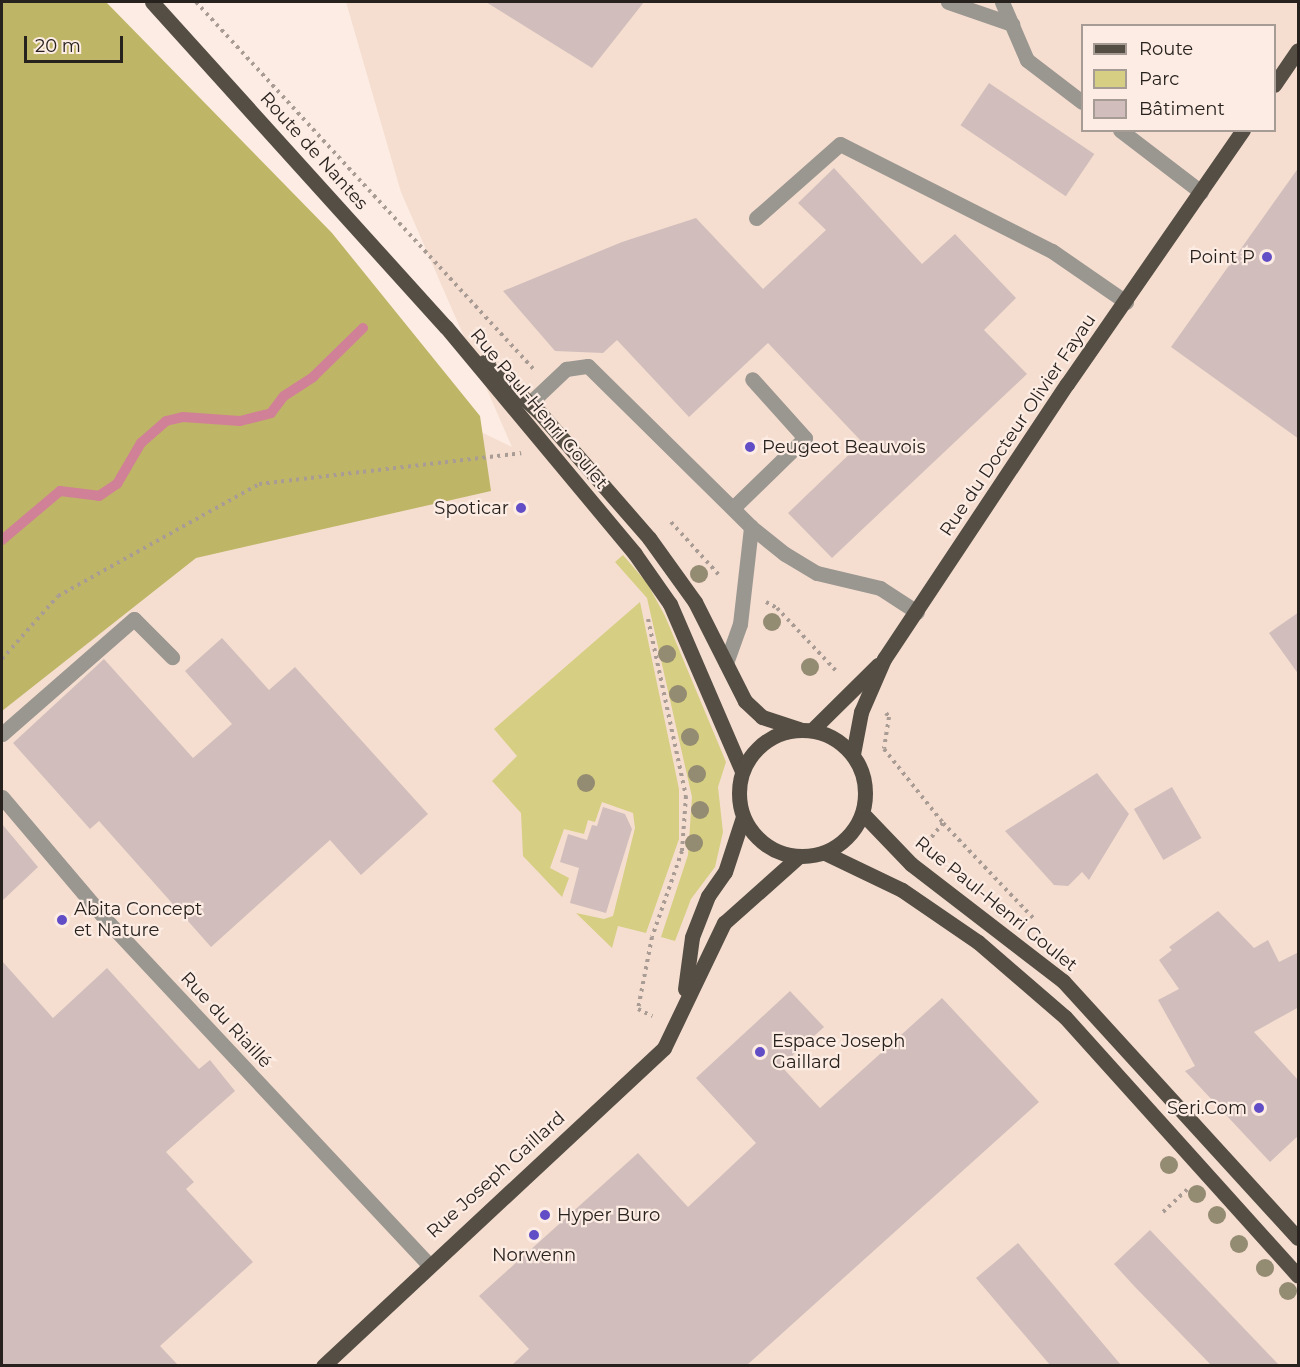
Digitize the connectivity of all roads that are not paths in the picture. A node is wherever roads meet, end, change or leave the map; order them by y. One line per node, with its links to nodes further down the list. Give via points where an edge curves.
1 (152, 2): 13 (main road, Route de Nantes)
2 (948, 2): 4 (street)
3 (1002, 2): 4 (street)
4 (1012, 24): 7 (street, via 1027,60)
5 (1299, 50): 6 (main road)
6 (1276, 84)
7 (1081, 100)
8 (1123, 132): 10 (street)
9 (1243, 132): 10 (main road, Rue du Docteur Olivier Fayau)
10 (1201, 192): 12 (main road, Rue du Docteur Olivier Fayau)
11 (756, 218): 12 (street, via 840,144 1052,251)
12 (1125, 302): 18 (main road, Rue du Docteur Olivier Fayau)
13 (446, 327): 15 (main road, Rue Paul-Henri Goulet); 25 (main road, Rue Paul-Henri Goulet, via 634,554 670,604)
14 (752, 379): 16 (street, via 805,438)
15 (530, 403): 16 (street, via 576,365 598,372); 21 (main road, Rue Paul-Henri Goulet, via 649,538 695,602)
16 (734, 507): 17 (street)
17 (751, 527): 18 (street, via 817,573 880,588); 21 (street, via 740,624)
18 (916, 612): 20 (main road, Rue du Docteur Olivier Fayau)
19 (172, 657): 23 (street, via 134,619)
20 (884, 659): 22 (main road); 24 (main road, Rue du Docteur Olivier Fayau, via 868,695)
21 (726, 663): 22 (main road, Rue Paul-Henri Goulet, via 745,701 762,717)
22 (806, 730): 24 (main road, via 834,739); 25 (main road, via 765,741)
23 (2, 734)
24 (853, 754): 27 (main road, via 865,783)
25 (742, 771): 28 (main road, via 738,786)
26 (2, 797): 33 (street, Rue du Riaillé, via 109,923)
27 (863, 814): 29 (main road, via 855,830); 32 (main road, Rue Paul-Henri Goulet, via 911,864 1062,981)
28 (743, 817): 30 (main road, via 764,845); 31 (main road, via 725,872 708,896 692,937)
29 (825, 853): 30 (main road); 34 (main road, via 902,890 978,942 1065,1017)
30 (798, 857): 31 (main road, Rue Joseph Gaillard, via 724,923)
31 (683, 1005): 33 (main road, Rue Joseph Gaillard, via 664,1048)
32 (1299, 1238)
33 (428, 1264): 35 (main road, Rue Joseph Gaillard)
34 (1299, 1276)
35 (323, 1365)

